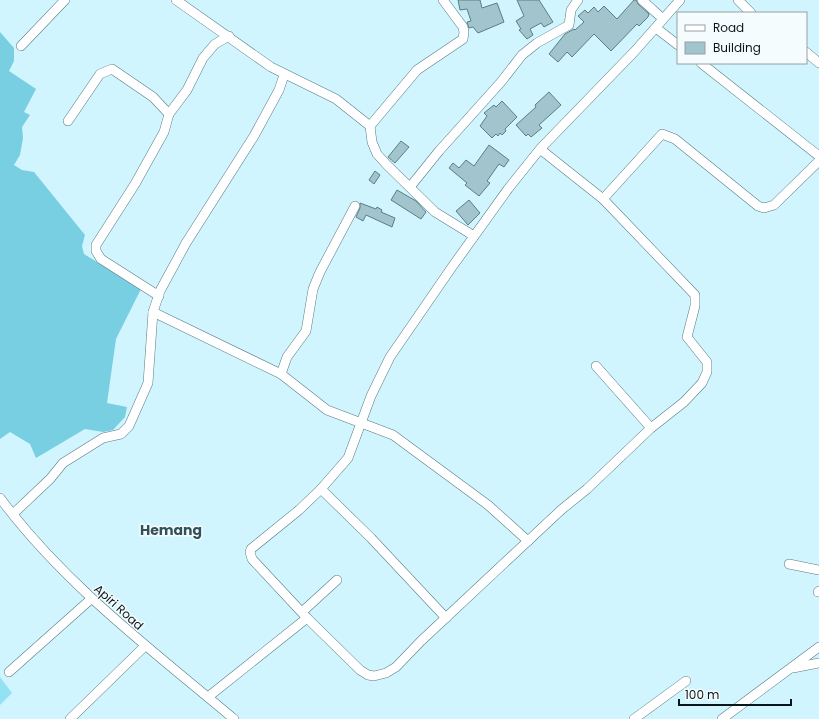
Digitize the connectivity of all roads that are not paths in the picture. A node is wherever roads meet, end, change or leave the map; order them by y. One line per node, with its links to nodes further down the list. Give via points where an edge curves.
1 (65, 0): 13 (street)
2 (176, 0): 11 (street)
3 (443, 0): 20 (street, via 463,27 463,39 417,70)
4 (578, 0): 24 (street, via 573,5 569,25 537,43 522,55)
5 (642, 0): 9 (street)
6 (680, 0): 9 (street)
7 (738, 0): 8 (street)
8 (750, 12)
9 (663, 19): 10 (street)
10 (656, 28): 12 (street); 21 (street)
11 (229, 36): 17 (street, via 255,57); 18 (street, via 215,44 206,54 187,90)
12 (677, 44)
13 (21, 46)
14 (807, 53): 15 (street)
15 (819, 63)
16 (702, 64): 22 (street)
17 (284, 75): 20 (street, via 336,99); 28 (street, via 279,90 254,136 199,222)
18 (168, 114): 19 (street, via 153,97 112,69 100,74); 28 (street, via 164,132 135,184 100,237 96,248 101,259)
19 (68, 121)
20 (370, 126): 24 (street, via 377,154)
21 (540, 149): 25 (street); 27 (street)
22 (819, 156)
23 (819, 161): 25 (street, via 774,205 764,208 758,206 675,138 662,134)
24 (410, 187): 27 (street, via 435,212)
25 (603, 199): 33 (street, via 695,295 687,337 707,362 707,372 702,383 684,402)
26 (355, 206): 31 (street, via 324,261 313,290 306,331 287,357)
27 (474, 236): 32 (street, via 390,357)
28 (159, 296): 29 (street)
29 (153, 312): 31 (street); 36 (street, via 148,383 129,426 121,434 103,438 63,463)
30 (596, 366): 33 (street)
31 (281, 374): 32 (street, via 327,410)
32 (361, 424): 34 (street, via 348,458); 37 (street, via 382,430 402,441 488,505)
33 (651, 428): 37 (street)
34 (321, 489): 42 (street, via 250,552 252,559); 43 (street)
35 (2, 503): 36 (street, Apiri Road)
36 (13, 514): 41 (street, Apiri Road)
37 (528, 541): 43 (street)
38 (789, 564): 39 (street)
39 (819, 570)
40 (337, 580): 42 (street)
41 (91, 599): 44 (street, Apiri Road); 48 (street)
42 (305, 615): 43 (street, via 360,670 374,676 396,667); 50 (street)
43 (446, 618)
44 (145, 646): 50 (street, Apiri Road); 51 (street)
45 (819, 647): 47 (street)
46 (819, 662): 47 (street)
47 (792, 668): 54 (street)
48 (9, 672)
49 (686, 681): 53 (street)
50 (208, 697): 52 (street, Apiri Road)
51 (70, 719)
52 (234, 719)
53 (634, 719)
54 (722, 719)

